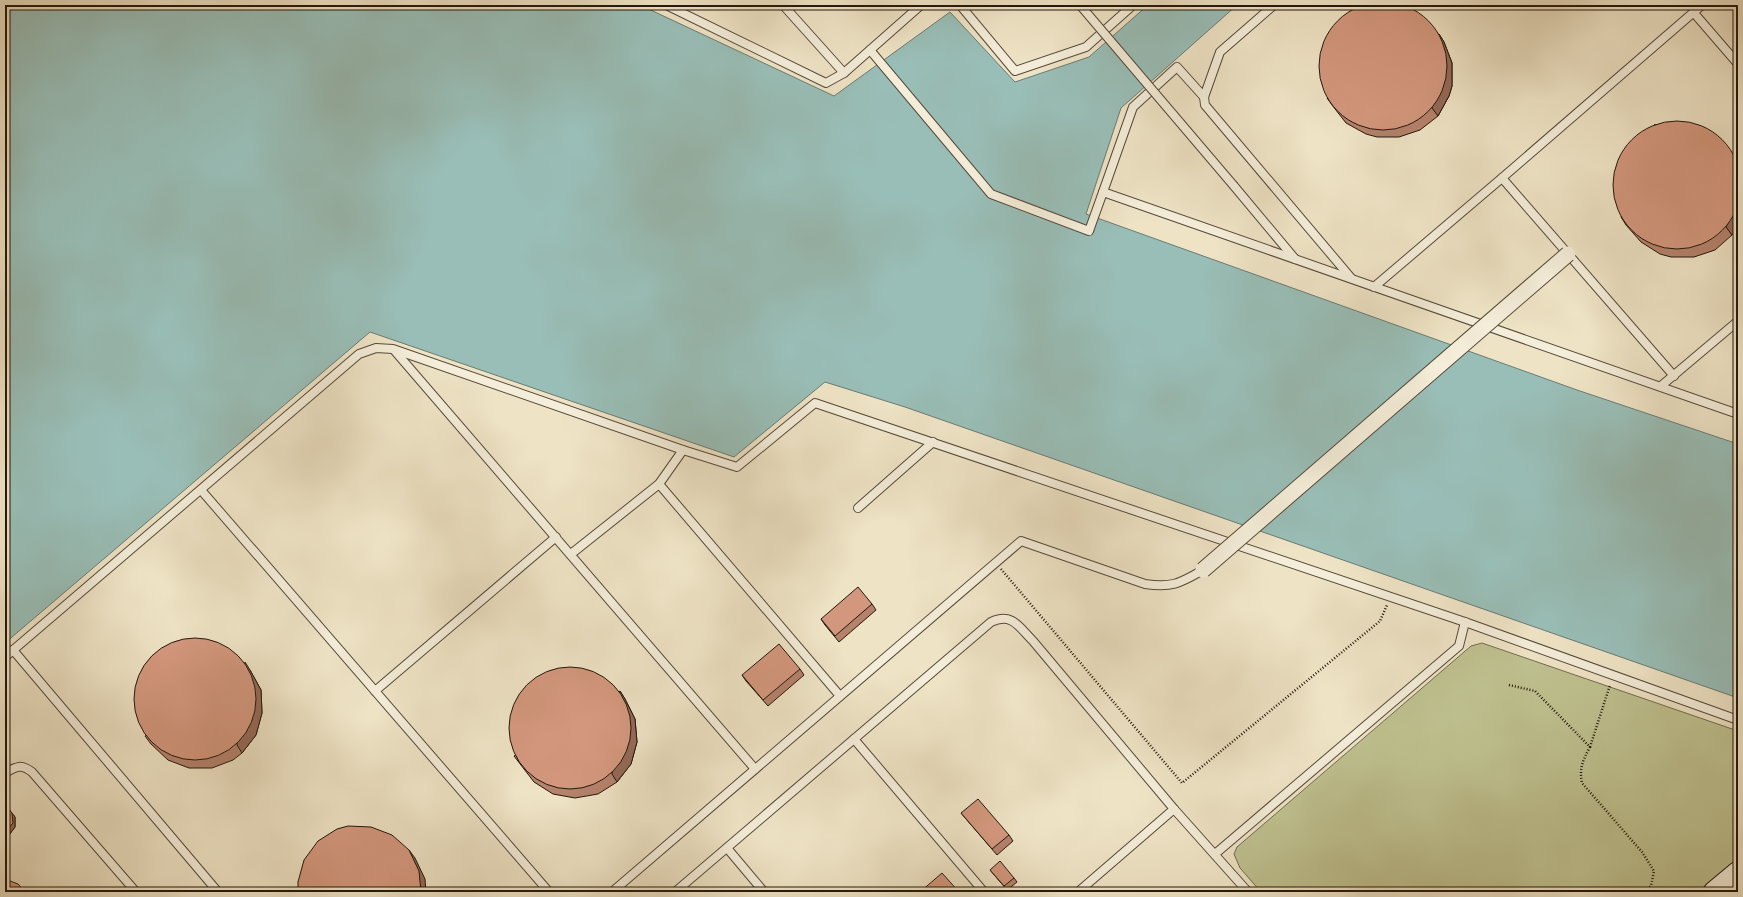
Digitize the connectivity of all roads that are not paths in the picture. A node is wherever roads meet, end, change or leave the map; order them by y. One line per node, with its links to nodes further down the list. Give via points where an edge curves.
1 (666, 5): 12 (lane, via 826,83)
2 (783, 5): 12 (lane)
3 (921, 5): 10 (lane)
4 (960, 5): 6 (lane, via 1015,71 1086,47)
5 (1080, 5): 17 (lane, bridge)
6 (1133, 5)
7 (1274, 5): 13 (lane, via 1220,52)
8 (1702, 5): 9 (lane)
9 (1694, 13): 11 (lane); 14 (lane)
10 (870, 50): 12 (lane); 15 (lane, via 991,194 1088,231)
11 (1738, 64)
12 (844, 72)
13 (1204, 97): 15 (lane, via 1177,67 1133,107); 18 (lane, via 1205,106)
14 (1502, 178): 16 (lane); 19 (lane)
15 (1103, 192): 17 (lane)
16 (1568, 254): 22 (lane); 32 (street, bridge)
17 (1296, 260): 18 (lane)
18 (1352, 279): 19 (lane)
19 (1374, 287): 23 (lane)
20 (1738, 321): 22 (lane)
21 (393, 349): 26 (lane); 28 (lane, via 376,348 359,354); 30 (lane)
22 (1674, 376): 23 (lane)
23 (1661, 386): 24 (lane)
24 (1738, 414)
25 (933, 442): 26 (lane, via 815,403 737,467); 29 (lane); 33 (lane)
26 (683, 450): 27 (lane)
27 (659, 484): 31 (lane); 37 (lane)
28 (201, 490): 34 (lane); 36 (lane)
29 (858, 508)
30 (556, 538): 31 (lane); 36 (lane)
31 (571, 554): 40 (lane)
32 (1204, 570): 37 (lane, via 1182,582 1163,587 1145,584 1021,541)
33 (1465, 622): 38 (lane); 44 (lane, via 1459,646)
34 (12, 650): 35 (lane); 47 (lane)
35 (5, 657)
36 (375, 691): 48 (lane)
37 (840, 696): 40 (lane)
38 (1738, 720)
39 (854, 739): 42 (lane, via 991,622 999,618 1008,618 1033,641); 43 (lane); 52 (lane)
40 (755, 769): 49 (lane)
41 (5, 773): 46 (lane, via 15,767 24,767 32,772)
42 (1174, 809): 44 (lane); 53 (lane)
43 (727, 848): 50 (lane); 51 (lane)
44 (1215, 854): 54 (lane)
45 (1738, 872): 55 (street)
46 (136, 892)
47 (218, 892)
48 (548, 892)
49 (612, 892)
50 (675, 892)
51 (764, 892)
52 (984, 892)
53 (1078, 892)
54 (1248, 892)
55 (1714, 892)

